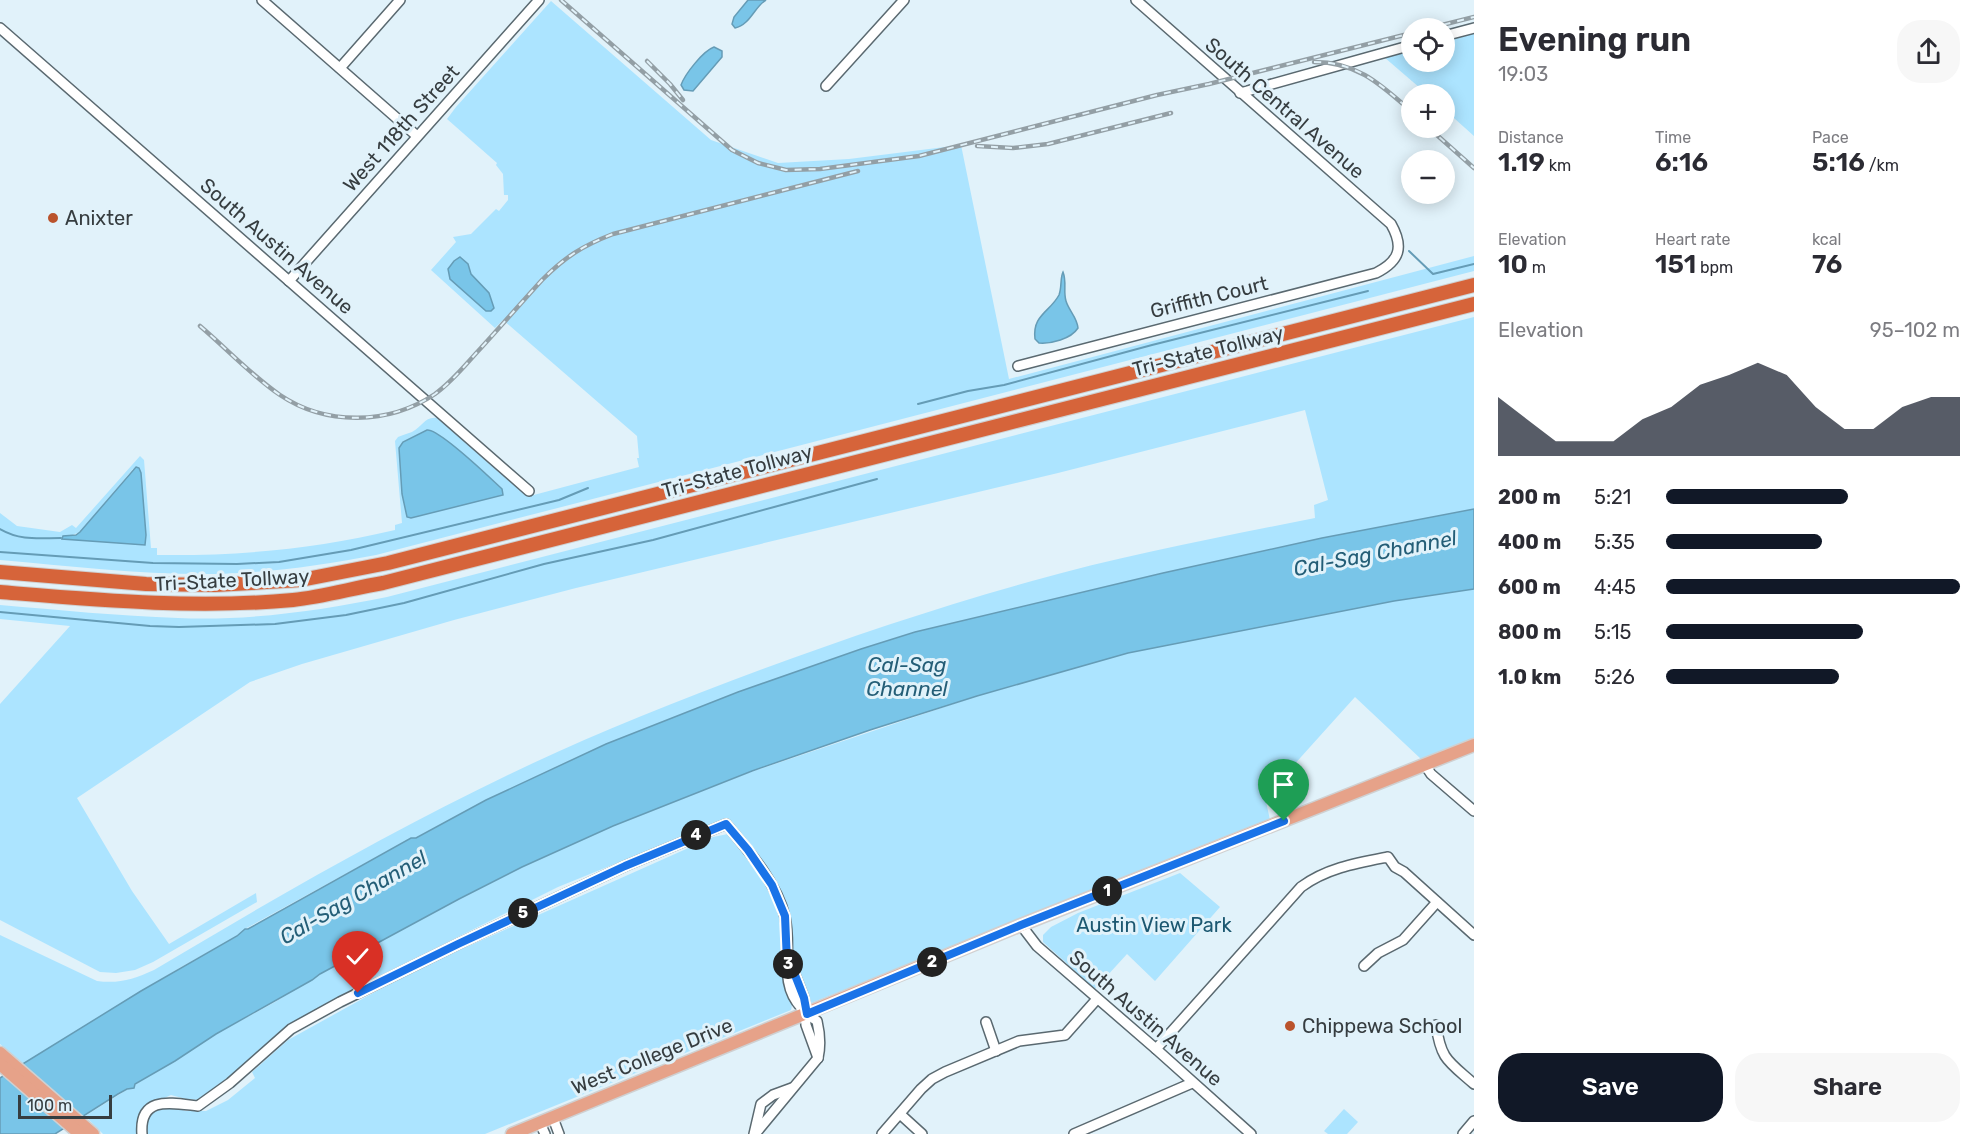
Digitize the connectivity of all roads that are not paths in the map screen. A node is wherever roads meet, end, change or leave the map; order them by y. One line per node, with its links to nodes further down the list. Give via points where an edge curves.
1 (262, 0): 10 (street)
2 (400, 0): 10 (street)
3 (539, 0): 13 (street, West 118th Street)
4 (904, 0): 11 (street)
5 (1136, 0): 12 (street, South Central Avenue)
6 (0, 28): 15 (street, South Austin Avenue)
7 (1474, 28): 8 (street)
8 (1455, 33)
9 (1401, 48): 12 (street)
10 (340, 68): 13 (street)
11 (826, 86)
12 (1240, 93): 14 (street, South Central Avenue, via 1391,224 1398,236)
13 (417, 136): 15 (street, West 118th Street)
14 (1399, 250): 18 (street, Griffith Court, via 1392,263 1376,273)
15 (289, 281): 19 (street, South Austin Avenue)
16 (1474, 285): 20 (highway, Tri-State Tollway, via 388,564 301,580 215,585 147,584)
17 (1474, 304): 21 (highway, Tri-State Tollway, via 372,585 295,600 208,604 138,603)
18 (1018, 366)
19 (530, 491)
20 (0, 572)
21 (0, 592)
22 (1474, 744): 23 (main road, West College Drive)
23 (1425, 765): 24 (street); 26 (main road, West College Drive)
24 (1474, 811)
25 (1437, 902): 27 (street); 28 (street, via 1403,939); 33 (street, via 1388,857 1358,862 1315,878 1301,887)
26 (1021, 925): 29 (street, South Austin Avenue, via 1037,946); 30 (main road, West College Drive)
27 (1474, 935)
28 (1364, 966)
29 (1097, 999): 33 (street, South Austin Avenue); 34 (street, via 1065,1035 1019,1041)
30 (807, 1014): 39 (street, via 806,1025 818,1058); 41 (main road, West College Drive); 47 (street, via 787,962 785,916 772,885 726,824 615,871 340,1002 291,1029 198,1106 154,1104 141,1123)
31 (986, 1022): 34 (street)
32 (1436, 1025): 38 (street, via 1447,1060)
33 (1156, 1048): 37 (street, South Austin Avenue)
34 (996, 1051): 40 (street, via 932,1079)
35 (0, 1053): 46 (main road)
36 (0, 1064): 45 (main road)
37 (1192, 1083): 44 (street); 53 (street, South Austin Avenue)
38 (1474, 1084)
39 (794, 1087): 50 (street); 50 (street, via 761,1104)
40 (900, 1114): 51 (street); 52 (street)
41 (553, 1118): 43 (main road, West College Drive); 49 (street)
42 (1474, 1121): 54 (street)
43 (542, 1129): 48 (main road, West College Drive)
44 (1081, 1133)
45 (80, 1134)
46 (93, 1134)
47 (142, 1134)
48 (512, 1134)
49 (559, 1134)
50 (754, 1134)
51 (882, 1134)
52 (922, 1134)
53 (1251, 1134)
54 (1462, 1134)

